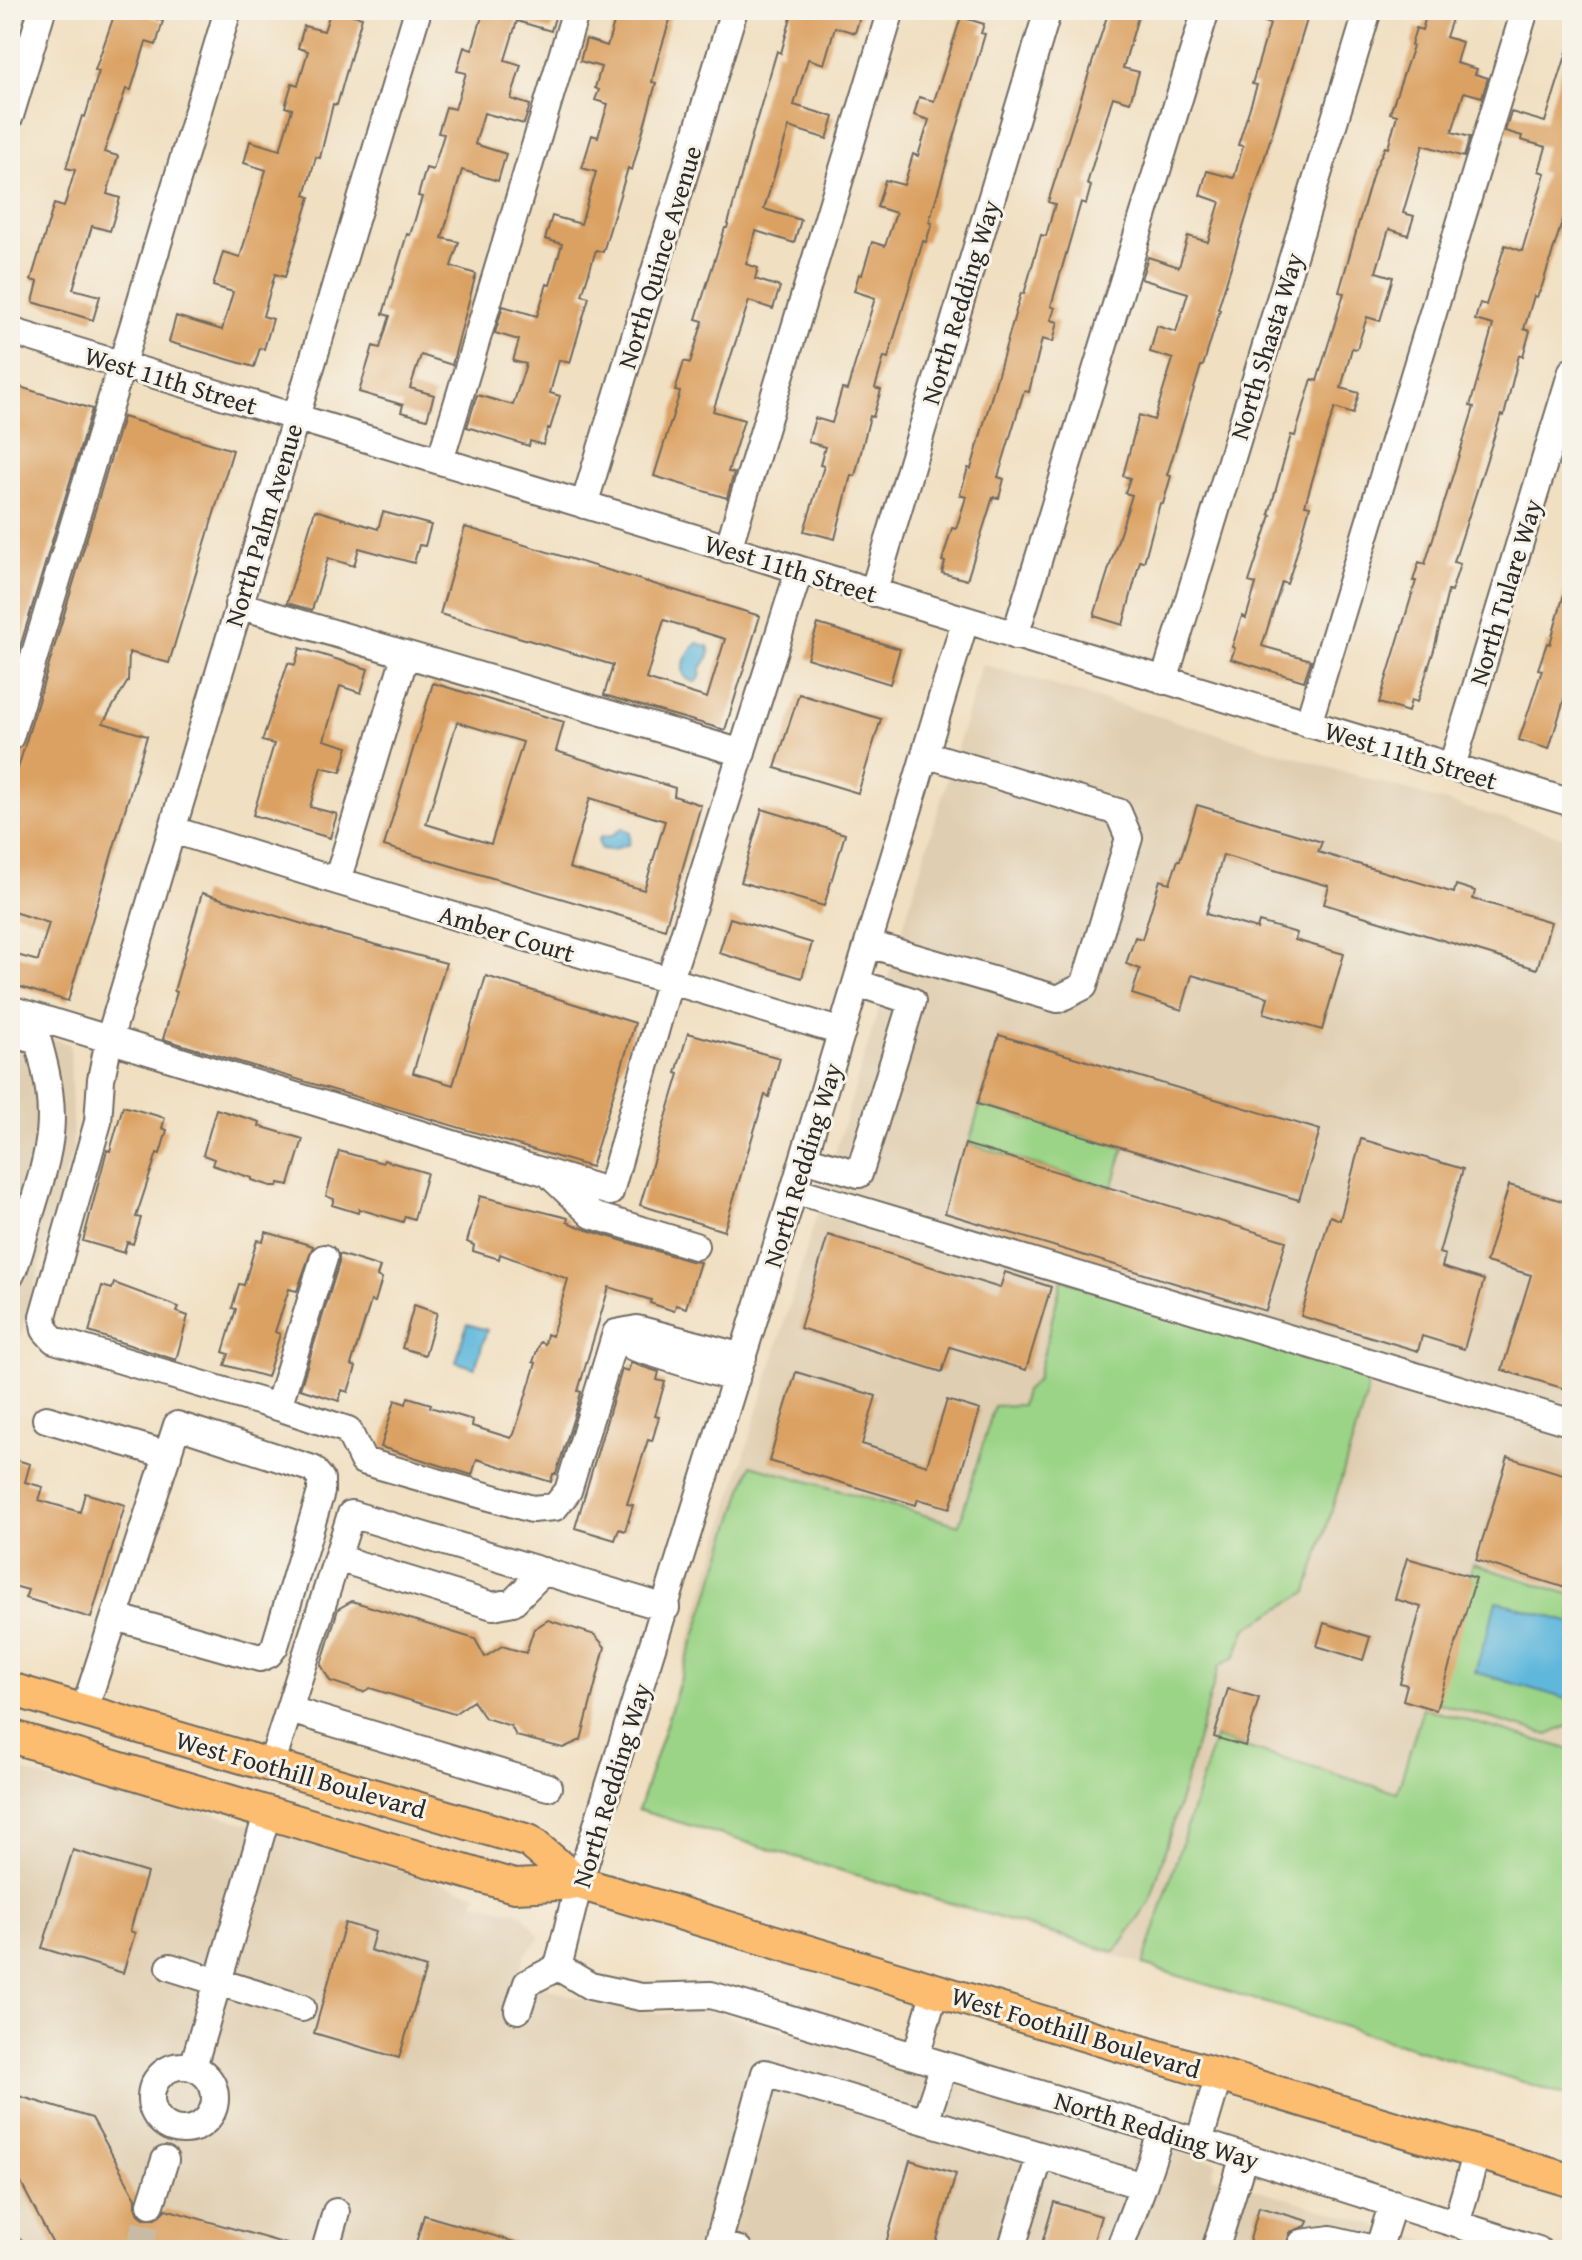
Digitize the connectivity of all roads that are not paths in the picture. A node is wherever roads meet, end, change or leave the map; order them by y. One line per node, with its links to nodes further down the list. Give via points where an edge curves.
1 (42, 10): 11 (street)
2 (228, 10): 13 (street)
3 (418, 10): 15 (street, North Palm Avenue)
4 (576, 10): 16 (street)
5 (734, 10): 17 (street, North Quince Avenue)
6 (891, 10): 18 (street)
7 (1048, 10): 20 (street, North Redding Way)
8 (1206, 10): 23 (street)
9 (1368, 10): 25 (street, North Shasta Way)
10 (1525, 10): 26 (street)
11 (10, 116)
12 (10, 331): 13 (street, West 11th Street)
13 (121, 365): 15 (street, West 11th Street); 27 (street)
14 (1572, 371): 30 (street, North Tulare Way)
15 (295, 418): 16 (street, West 11th Street); 21 (street, North Palm Avenue)
16 (440, 461): 17 (street, West 11th Street)
17 (584, 505): 18 (street, West 11th Street)
18 (728, 549): 19 (street, West 11th Street)
19 (799, 571): 20 (street, West 11th Street); 28 (street)
20 (873, 593): 22 (street, West 11th Street)
21 (238, 605): 24 (street); 32 (street, North Palm Avenue)
22 (965, 621): 23 (street, West 11th Street); 29 (street, North Redding Way)
23 (1015, 636): 25 (street, West 11th Street)
24 (405, 656): 28 (street); 33 (street)
25 (1164, 681): 26 (street, West 11th Street)
26 (1308, 724): 30 (street, West 11th Street)
27 (10, 737)
28 (742, 753): 35 (street)
29 (925, 754): 34 (street, North Redding Way); 34 (street, via 1118,812 1129,838 1120,868 1084,986 1058,999)
30 (1452, 766): 31 (street, West 11th Street)
31 (1572, 803)
32 (173, 830): 33 (street, Amber Court); 40 (street, North Palm Avenue)
33 (337, 881): 35 (street, Amber Court)
34 (868, 944): 36 (street, North Redding Way)
35 (669, 982): 38 (street, Amber Court); 42 (street, via 610,1192)
36 (857, 983): 38 (street, North Redding Way); 41 (street, via 912,1001 859,1174)
37 (10, 1009): 40 (street)
38 (842, 1032): 41 (street, North Redding Way)
39 (10, 1033): 46 (street, via 38,1041 53,1117 50,1150)
40 (109, 1040): 42 (street); 48 (street, North Palm Avenue, via 98,1122 43,1316 45,1330 54,1340)
41 (804, 1158): 43 (street, North Redding Way)
42 (547, 1172): 44 (street, via 592,1215)
43 (794, 1190): 47 (street, North Redding Way); 50 (street)
44 (695, 1246)
45 (324, 1258): 48 (street)
46 (10, 1276)
47 (740, 1368): 48 (street, via 637,1329 616,1333 568,1491 555,1507 532,1509 363,1461 348,1430); 54 (street, North Redding Way)
48 (278, 1407)
49 (46, 1419): 51 (street)
50 (1572, 1423)
51 (168, 1455): 55 (street); 55 (street, via 177,1425 313,1469 321,1479 275,1646 260,1658)
52 (337, 1558): 53 (street, via 493,1606 513,1602); 53 (street, via 351,1514); 57 (street)
53 (544, 1571): 54 (street)
54 (666, 1608): 63 (street, North Redding Way)
55 (115, 1617): 58 (street)
56 (10, 1689): 58 (main road, West Foothill Boulevard)
57 (290, 1710): 60 (street); 61 (street)
58 (84, 1711): 60 (main road, West Foothill Boulevard)
59 (10, 1736): 62 (main road, West Foothill Boulevard)
60 (271, 1766): 63 (main road, West Foothill Boulevard, via 529,1841)
61 (548, 1787)
62 (268, 1811): 63 (main road, West Foothill Boulevard, via 514,1886); 66 (street)
63 (579, 1883): 65 (street, North Redding Way); 67 (main road, West Foothill Boulevard)
64 (170, 1967): 66 (street)
65 (558, 1967): 69 (street, via 527,1983); 70 (street, North Redding Way, via 590,1986 641,1997 711,1995)
66 (218, 1982): 68 (street); 72 (street)
67 (935, 1990): 70 (street); 73 (main road, West Foothill Boulevard)
68 (302, 2008)
69 (518, 2010)
70 (916, 2056): 71 (street, North Redding Way)
71 (944, 2065): 74 (street); 75 (street, North Redding Way)
72 (193, 2067)
73 (1219, 2075): 76 (street); 77 (main road, West Foothill Boulevard)
74 (925, 2121): 78 (street); 89 (street, via 765,2073 718,2244)
75 (1162, 2130): 76 (street, North Redding Way); 82 (street)
76 (1199, 2142): 79 (street, North Redding Way)
77 (1477, 2152): 81 (main road, West Foothill Boulevard); 86 (street)
78 (1040, 2156): 82 (street); 90 (street)
79 (1244, 2156): 83 (street, North Redding Way); 92 (street)
80 (165, 2160): 84 (street)
81 (1572, 2181)
82 (1143, 2186): 91 (street)
83 (1393, 2203): 86 (street, North Redding Way); 87 (street, via 1378,2250)
84 (151, 2204)
85 (336, 2212): 88 (street)
86 (1456, 2224): 94 (street, North Redding Way)
87 (1327, 2244): 93 (street, via 1302,2243)
88 (325, 2250)
89 (739, 2250)
90 (1011, 2250)
91 (1119, 2250)
92 (1215, 2250)
93 (1301, 2250)
94 (1538, 2250)

